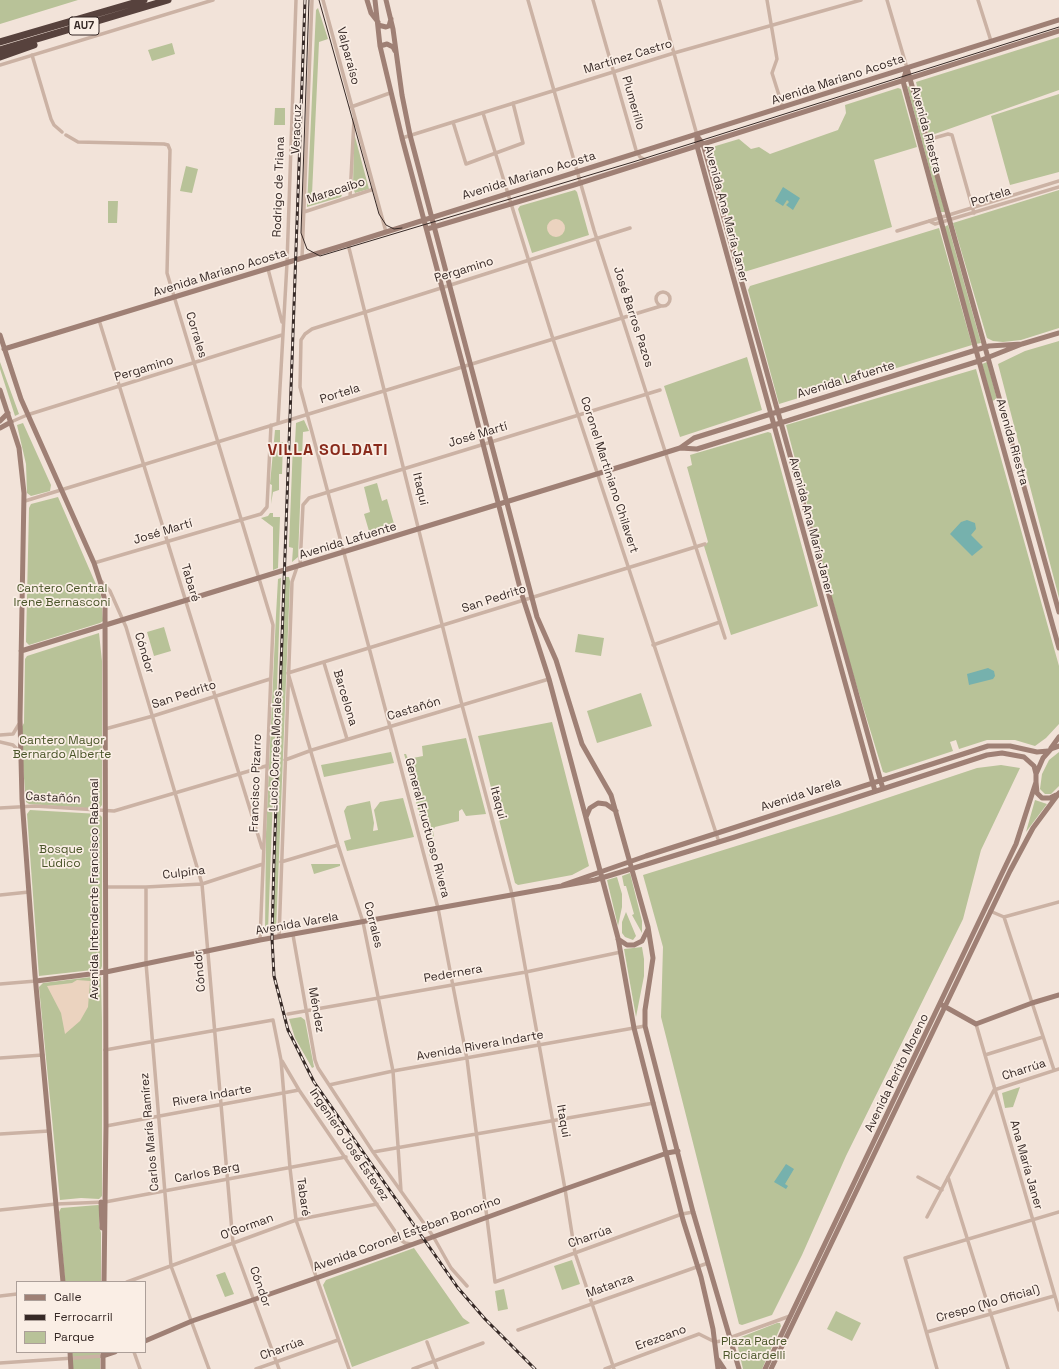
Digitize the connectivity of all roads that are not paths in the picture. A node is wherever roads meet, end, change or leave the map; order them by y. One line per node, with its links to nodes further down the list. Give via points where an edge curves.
1 (144, 0): 20 (highway, AU7)
2 (168, 0): 20 (highway, AU7)
3 (213, 0): 29 (street)
4 (296, 0): 84 (street, Rodrigo de Triana)
5 (312, 0): 69 (street, Veracruz)
6 (323, 0): 40 (street, Valparaíso)
7 (367, 0): 19 (main road, via 371,13)
8 (375, 0): 19 (main road)
9 (386, 0): 17 (main road)
10 (528, 0): 37 (street, José Barros Pazos)
11 (593, 0): 34 (street, Plumerillo)
12 (659, 0): 28 (street)
13 (767, 0): 21 (street)
14 (861, 0): 21 (street, Martínez Castro)
15 (887, 0): 33 (street)
16 (978, 0): 24 (street)
17 (391, 19): 19 (main road, via 391,23 386,27); 30 (main road)
18 (1059, 20): 24 (main road, Avenida Mariano Acosta)
19 (378, 23): 26 (main road)
20 (74, 25): 23 (highway, via 47,26); 25 (highway, AU7); 27 (highway, AU7); 31 (highway)
21 (772, 26): 28 (street, Martínez Castro); 41 (street, via 777,59 772,73)
22 (1059, 31): 35 (main road, Avenida Mariano Acosta)
23 (0, 38)
24 (991, 41): 33 (main road, Avenida Mariano Acosta)
25 (0, 42)
26 (380, 46): 30 (main road, via 391,45); 38 (main road)
27 (0, 50)
28 (674, 53): 34 (street, Martínez Castro); 49 (street)
29 (32, 55): 32 (street); 45 (street, via 51,119)
30 (397, 56): 48 (main road)
31 (0, 57)
32 (0, 65)
33 (907, 68): 35 (main road, Avenida Riestra); 36 (main road, Avenida Riestra); 41 (main road, Avenida Mariano Acosta)
34 (614, 71): 37 (street, Martínez Castro); 55 (street, Plumerillo)
35 (910, 78): 36 (main road, Avenida Mariano Acosta); 46 (main road, Avenida Riestra)
36 (903, 81): 50 (main road, Avenida Riestra); 53 (main road, Avenida Mariano Acosta)
37 (554, 91): 39 (street, Martínez Castro); 58 (street, José Barros Pazos)
38 (390, 93): 40 (street); 51 (main road)
39 (513, 103): 42 (street, Martínez Castro); 56 (street, via 523,144)
40 (351, 107): 43 (street, Valparaíso)
41 (783, 108): 49 (main road, Avenida Mariano Acosta)
42 (483, 113): 44 (street, Martínez Castro); 56 (street, Coronel Martiniano Chilavert)
43 (354, 116): 62 (street, Valparaíso); 64 (street, Valparaíso)
44 (453, 122): 48 (street, Martínez Castro); 56 (street, via 466,164)
45 (62, 132)
46 (926, 134): 50 (main road); 52 (main road, Avenida Riestra)
47 (66, 135): 90 (street, Corrales, via 74,141 81,142 164,144 170,147 166,267)
48 (410, 135): 51 (street, Martínez Castro); 71 (main road)
49 (697, 135): 53 (main road, Avenida Ana María Janer); 54 (main road, Avenida Ana María Janer); 55 (main road, Avenida Mariano Acosta)
50 (918, 137): 74 (main road, Avenida Riestra)
51 (402, 138): 73 (main road)
52 (927, 140): 68 (street, via 952,135); 72 (main road, Avenida Riestra)
53 (703, 144): 54 (main road, Avenida Mariano Acosta); 65 (main road, Avenida Ana María Janer)
54 (696, 146): 57 (main road, Avenida Mariano Acosta); 66 (main road, Avenida Ana María Janer)
55 (637, 153): 57 (street); 58 (main road, Avenida Mariano Acosta)
56 (495, 154): 63 (street, Coronel Martiniano Chilavert)
57 (647, 162): 60 (main road, Avenida Mariano Acosta)
58 (577, 171): 60 (street, José Barros Pazos); 63 (main road, Avenida Mariano Acosta)
59 (1059, 181): 68 (street, Portela)
60 (579, 182): 67 (main road, Avenida Mariano Acosta); 80 (street, José Barros Pazos)
61 (1059, 187): 70 (street, Portela)
62 (374, 189): 64 (street, Maracaibo); 79 (street, Valparaíso)
63 (508, 193): 67 (street, Coronel Martiniano Chilavert); 71 (main road, Avenida Mariano Acosta)
64 (350, 197): 69 (street, Maracaibo)
65 (718, 197): 66 (main road); 86 (main road, Avenida Ana María Janer)
66 (711, 199): 87 (main road, Avenida Ana María Janer)
67 (512, 203): 75 (main road, Avenida Mariano Acosta); 83 (street, Coronel Martiniano Chilavert)
68 (973, 208): 70 (street); 72 (street, Portela)
69 (304, 212): 82 (street, Veracruz)
70 (974, 213): 72 (street, Portela)
71 (432, 217): 73 (main road, Avenida Mariano Acosta); 75 (main road)
72 (948, 218): 74 (street, Portela); 102 (main road, Avenida Riestra)
73 (424, 219): 77 (main road); 79 (main road, Avenida Mariano Acosta)
74 (940, 220): 78 (street, Portela); 104 (main road, Avenida Riestra)
75 (435, 227): 77 (main road, Avenida Mariano Acosta); 88 (main road)
76 (630, 228): 80 (street, Pergamino)
77 (426, 229): 89 (main road)
78 (897, 231)
79 (386, 232): 81 (main road, Avenida Mariano Acosta)
80 (598, 239): 83 (street, Pergamino); 93 (street, José Barros Pazos)
81 (348, 244): 82 (main road, Avenida Mariano Acosta); 92 (street, Itaqui)
82 (302, 258): 84 (main road, Avenida Mariano Acosta)
83 (530, 260): 88 (street, Pergamino); 100 (street, Coronel Martiniano Chilavert)
84 (287, 263): 85 (main road, Avenida Mariano Acosta); 95 (street, Rodrigo de Triana)
85 (268, 269): 90 (main road, Avenida Mariano Acosta); 95 (street)
86 (741, 280): 87 (main road); 115 (main road, Avenida Ana María Janer)
87 (734, 282): 117 (main road, Avenida Ana María Janer)
88 (450, 286): 89 (street, Pergamino); 108 (main road)
89 (442, 288): 92 (street, Pergamino); 109 (main road)
90 (175, 298): 94 (main road, Avenida Mariano Acosta); 107 (street, Corrales)
91 (661, 306): 93 (street, Portela)
92 (365, 313): 97 (street, Pergamino, via 312,329); 112 (street, Itaqui)
93 (622, 317): 100 (street, Portela); 114 (street, José Barros Pazos)
94 (99, 320): 103 (main road, Avenida Mariano Acosta); 110 (street, Tabaré)
95 (283, 325): 99 (street, Rodrigo de Triana)
96 (1059, 333): 101 (main road, Avenida Lafuente)
97 (305, 334): 119 (street, General Fructuoso Rivera, via 302,340 300,387)
98 (0, 335): 103 (main road, Avenida Intendente Francisco Rabanal)
99 (282, 335): 107 (street, Pergamino); 123 (street, Rodrigo de Triana)
100 (553, 339): 108 (street, Portela); 120 (street, Coronel Martiniano Chilavert)
101 (1022, 344): 102 (main road, Avenida Lafuente); 105 (main road, Avenida Lafuente)
102 (984, 347): 104 (main road, Avenida Lafuente); 105 (main road, Avenida Riestra)
103 (4, 349): 118 (main road, Avenida Intendente Francisco Rabanal)
104 (976, 350): 106 (main road, Avenida Riestra); 115 (main road, Avenida Lafuente)
105 (987, 358): 106 (main road, Avenida Lafuente); 156 (main road, Avenida Riestra)
106 (978, 361): 124 (main road, Avenida Lafuente); 163 (main road, Avenida Riestra)
107 (194, 364): 110 (street, Pergamino); 128 (street, Corrales)
108 (471, 364): 109 (street, Portela); 129 (main road)
109 (464, 366): 112 (street, Portela); 130 (main road)
110 (120, 388): 118 (street, Pergamino); 133 (street, Tabaré)
111 (0, 390): 116 (main road)
112 (384, 390): 119 (street, Portela); 134 (street, Itaqui)
113 (660, 390): 114 (street, José Martí)
114 (648, 394): 120 (street, José Martí); 132 (street, José Barros Pazos)
115 (778, 412): 117 (main road, Avenida Lafuente); 124 (main road, Avenida Ana María Janer)
116 (8, 413): 121 (main road); 122 (main road)
117 (770, 414): 126 (main road, Avenida Ana María Janer); 131 (main road, Avenida Lafuente, via 694,438)
118 (27, 415): 122 (street, Pergamino); 136 (main road, Avenida Intendente Francisco Rabanal)
119 (306, 415): 123 (street, Portela); 137 (street, General Fructuoso Rivera)
120 (579, 415): 129 (street, José Martí); 135 (street, Coronel Martiniano Chilavert)
121 (0, 420)
122 (12, 422): 127 (main road); 138 (main road, via 21,456)
123 (278, 423): 125 (street, Portela)
124 (781, 423): 126 (main road, Avenida Lafuente); 170 (main road, Avenida Ana María Janer)
125 (271, 425): 128 (street, Portela); 142 (street, José Martí, via 266,507 261,514)
126 (773, 425): 131 (main road, Avenida Lafuente, via 697,448); 169 (main road, Avenida Ana María Janer)
127 (0, 428)
128 (218, 442): 133 (street, Portela); 142 (street, Corrales)
129 (491, 442): 130 (street, José Martí); 140 (main road)
130 (482, 444): 134 (street, José Martí); 141 (main road)
131 (680, 448): 132 (main road, Avenida Lafuente)
132 (666, 452): 135 (main road, Avenida Lafuente); 146 (street, José Barros Pazos)
133 (144, 464): 136 (street, Portela); 144 (street, Tabaré)
134 (405, 469): 137 (street, José Martí); 143 (street, Itaqui)
135 (599, 474): 140 (main road, Avenida Lafuente); 150 (street, Coronel Martiniano Chilavert)
136 (60, 490): 138 (street, Portela); 148 (main road, Avenida Intendente Francisco Rabanal)
137 (327, 492): 139 (street, José Martí); 147 (street, General Fructuoso Rivera)
138 (24, 500): 168 (main road)
139 (304, 502): 149 (street, Lucio Correa Morales)
140 (506, 502): 141 (main road, Avenida Lafuente); 153 (main road)
141 (498, 504): 143 (main road, Avenida Lafuente); 154 (main road)
142 (241, 519): 144 (street, José Martí); 151 (street, Corrales)
143 (419, 529): 147 (main road, Avenida Lafuente); 159 (street, Itaqui)
144 (166, 542): 148 (street, José Martí); 155 (street, Tabaré)
145 (705, 544): 146 (street, San Pedrito)
146 (696, 547): 150 (street, San Pedrito); 158 (street, José Barros Pazos)
147 (344, 553): 149 (main road, Avenida Lafuente); 166 (street, General Fructuoso Rivera)
148 (94, 564): 152 (main road, Avenida Intendente Francisco Rabanal)
149 (298, 566): 151 (main road, Avenida Lafuente); 172 (street, Lucio Correa Morales, via 292,582)
150 (628, 567): 153 (street, San Pedrito); 165 (street, Coronel Martiniano Chilavert)
151 (260, 579): 155 (main road, Avenida Lafuente); 161 (street, Corrales)
152 (100, 581): 157 (street, Cóndor, via 110,591); 160 (main road, Avenida Intendente Francisco Rabanal, via 105,601)
153 (532, 597): 154 (street, San Pedrito); 204 (main road, via 538,620 560,671 582,744 608,790)
154 (523, 600): 159 (street, San Pedrito); 174 (main road)
155 (185, 602): 157 (main road, Avenida Lafuente); 175 (street, Tabaré)
156 (1059, 612)
157 (124, 621): 160 (main road, Avenida Lafuente); 177 (street, Cóndor)
158 (720, 622): 164 (street, José Barros Pazos); 165 (street)
159 (443, 625): 166 (street, San Pedrito); 176 (street, Itaqui)
160 (106, 626): 168 (main road, Avenida Lafuente); 180 (main road, Avenida Intendente Francisco Rabanal)
161 (273, 626): 173 (street, Francisco Pizarro)
162 (1059, 626): 163 (main road)
163 (1053, 627): 167 (main road, Avenida Riestra)
164 (725, 638)
165 (652, 645): 207 (street, Coronel Martiniano Chilavert)
166 (368, 648): 171 (street, San Pedrito); 179 (street, General Fructuoso Rivera)
167 (1059, 648)
168 (21, 651): 178 (main road)
169 (837, 656): 170 (main road, via 842,653); 195 (main road, Avenida Ana María Janer)
170 (845, 656): 193 (main road, Avenida Ana María Janer)
171 (324, 662): 172 (street, San Pedrito); 183 (street, Barcelona)
172 (288, 673): 186 (street, Corrales); 189 (street, Lucio Correa Morales)
173 (270, 679): 175 (street, San Pedrito); 190 (street, Francisco Pizarro)
174 (549, 679): 176 (street, Castañón); 206 (main road)
175 (214, 696): 177 (street, San Pedrito); 191 (street, Tabaré)
176 (462, 705): 179 (street, Castañón); 222 (street, Itaqui)
177 (153, 716): 180 (street, San Pedrito); 198 (street, Cóndor)
178 (20, 719): 181 (street, via 13,734); 188 (main road)
179 (390, 726): 183 (street, Castañón); 225 (street, General Fructuoso Rivera)
180 (105, 729): 202 (main road, Avenida Intendente Francisco Rabanal)
181 (0, 735)
182 (1059, 738): 187 (main road)
183 (347, 739): 186 (street, Castañón)
184 (0, 742): 188 (street, via 13,745)
185 (1059, 746): 187 (main road)
186 (312, 750): 189 (street, Castañón); 209 (street, Corrales)
187 (1050, 750): 192 (main road, via 1043,758); 193 (main road, Avenida Varela, via 1037,752 1010,746 988,746)
188 (20, 752): 200 (main road)
189 (285, 760): 212 (street, Lucio Correa Morales)
190 (266, 766): 191 (street, Castañón); 210 (street, Francisco Pizarro)
191 (239, 773): 198 (street, Castañón); 210 (street, Tabaré)
192 (1036, 774): 194 (main road); 196 (main road, Avenida Varela, via 1030,760 1002,753 987,755)
193 (881, 780): 195 (main road, Avenida Varela); 196 (main road, Avenida Ana María Janer)
194 (1036, 782): 199 (main road, via 1037,793 1042,798 1050,798); 245 (main road, Avenida Perito Moreno, via 1018,841)
195 (872, 783): 197 (main road, Avenida Ana María Janer); 203 (main road, Avenida Varela)
196 (883, 789): 197 (main road, Avenida Varela)
197 (875, 791): 205 (main road, Avenida Varela)
198 (176, 793): 202 (street, Castañón); 217 (street, Cóndor)
199 (1059, 793): 226 (main road, Avenida Perito Moreno, via 1026,840)
200 (23, 806): 201 (street, Castañón); 202 (street, Castañón); 221 (main road)
201 (0, 808)
202 (106, 811): 219 (main road, Avenida Intendente Francisco Rabanal)
203 (786, 811): 205 (main road); 207 (main road, Avenida Varela)
204 (616, 812): 206 (main road, via 606,804 598,803 590,808); 211 (main road)
205 (788, 819): 208 (main road, Avenida Varela)
206 (587, 822): 215 (main road)
207 (716, 834): 208 (street, Coronel Martiniano Chilavert); 211 (main road, Avenida Varela)
208 (718, 842): 214 (main road, Avenida Varela)
209 (338, 844): 212 (street); 228 (street, Corrales)
210 (263, 851): 213 (street, Francisco Pizarro)
211 (630, 861): 214 (main road); 215 (main road, Avenida Varela)
212 (282, 862): 231 (street, Lucio Correa Morales)
213 (262, 864): 217 (street, Culpina); 233 (street, Francisco Pizarro)
214 (632, 868): 216 (main road, Avenida Varela); 229 (main road)
215 (600, 871): 216 (main road); 218 (main road, Avenida Varela)
216 (601, 878): 218 (main road, Avenida Varela); 232 (main road)
217 (202, 884): 220 (street, Culpina); 234 (street, Cóndor)
218 (563, 885): 222 (main road, Avenida Varela)
219 (106, 887): 220 (street, Culpina); 237 (main road, Avenida Intendente Francisco Rabanal)
220 (146, 887): 236 (street, Carlos María Ramírez)
221 (29, 892): 223 (street); 239 (main road)
222 (512, 894): 225 (main road, Avenida Varela); 238 (street, Itaqui)
223 (0, 895)
224 (1059, 902): 227 (street)
225 (438, 908): 228 (main road, Avenida Varela); 241 (street, General Fructuoso Rivera)
226 (990, 911): 227 (street); 245 (main road, Avenida Perito Moreno)
227 (1004, 917): 244 (street)
228 (363, 922): 230 (main road, Avenida Varela); 243 (street, Corrales)
229 (648, 928): 232 (main road, via 644,939 638,944 627,945); 249 (main road, via 653,958)
230 (293, 935): 231 (main road, Avenida Varela); 246 (street, Méndez)
231 (279, 937): 233 (main road, Avenida Varela)
232 (618, 938): 235 (main road)
233 (260, 940): 234 (main road, Avenida Varela)
234 (209, 951): 236 (main road, Avenida Varela); 251 (street, Cóndor)
235 (621, 952): 238 (street, Pedernera); 250 (main road)
236 (146, 964): 237 (main road, Avenida Varela); 253 (street, Carlos María Ramírez)
237 (106, 972): 239 (main road, Avenida Varela); 255 (main road, Avenida Intendente Francisco Rabanal)
238 (526, 972): 241 (street, Pedernera); 254 (street, Itaqui)
239 (36, 981): 240 (street); 256 (main road)
240 (0, 984)
241 (453, 984): 243 (street, Pedernera); 259 (street, General Fructuoso Rivera)
242 (1059, 995): 244 (main road)
243 (379, 997): 246 (street, Pedernera); 263 (street, Corrales)
244 (1032, 1003): 248 (main road); 252 (street)
245 (942, 1006): 248 (main road); 323 (main road, Avenida Perito Moreno); 356 (main road, Avenida Perito Moreno)
246 (306, 1011): 247 (street, Pedernera); 264 (street, Méndez, via 315,1060)
247 (288, 1014)
248 (976, 1024): 257 (street, Ana María Janer)
249 (645, 1026): 250 (street); 277 (main road)
250 (634, 1028): 254 (street, Avenida Rivera Indarte); 268 (main road)
251 (216, 1029): 253 (street); 260 (street, Tabaré, via 273,1020); 269 (street, Cóndor)
252 (1043, 1037): 257 (street); 262 (street)
253 (152, 1041): 255 (street); 270 (street, Carlos María Ramírez)
254 (540, 1046): 259 (street, Avenida Rivera Indarte); 271 (street, Itaqui)
255 (105, 1050): 272 (main road, Avenida Intendente Francisco Rabanal)
256 (42, 1054): 258 (street); 273 (main road)
257 (985, 1055): 266 (street, Ana María Janer)
258 (0, 1058)
259 (467, 1059): 263 (street, Avenida Rivera Indarte); 275 (street, General Fructuoso Rivera)
260 (282, 1060): 265 (street, Ingeniero José Estevez); 267 (street, Tabaré)
261 (1059, 1069): 262 (street, Charrúa)
262 (1054, 1070): 266 (street, Charrúa)
263 (393, 1071): 264 (street, Avenida Rivera Indarte); 276 (street, Corrales)
264 (329, 1085): 278 (street, Méndez)
265 (299, 1090): 267 (street, Rivera Indarte); 280 (street, Ingeniero José Estevez)
266 (994, 1090): 283 (street); 299 (street, Ana María Janer)
267 (284, 1094): 269 (street, Rivera Indarte); 281 (street, Tabaré)
268 (654, 1103): 271 (street); 279 (main road)
269 (222, 1105): 270 (street, Rivera Indarte); 284 (street, Cóndor)
270 (159, 1116): 272 (street, Rivera Indarte); 288 (street, Carlos María Ramírez)
271 (552, 1120): 275 (street); 285 (street, Itaqui)
272 (106, 1126): 289 (main road, Avenida Intendente Francisco Rabanal)
273 (49, 1131): 274 (street); 290 (main road)
274 (0, 1134)
275 (476, 1134): 276 (street); 296 (street, General Fructuoso Rivera)
276 (399, 1147): 278 (street); 286 (street, Corrales)
277 (678, 1151): 279 (main road, Avenida Coronel Esteban Bonorino); 293 (main road)
278 (373, 1152): 286 (street, Méndez)
279 (667, 1153): 285 (main road, Avenida Coronel Esteban Bonorino); 295 (main road)
280 (346, 1157): 281 (street, Carlos Berg); 291 (street, Ingeniero José Estevez)
281 (290, 1168): 284 (street, Carlos Berg); 298 (street, Tabaré)
282 (918, 1177): 287 (street)
283 (948, 1177): 287 (street); 302 (street)
284 (228, 1178): 288 (street, Carlos Berg); 303 (street, Cóndor)
285 (565, 1189): 296 (main road, Avenida Coronel Esteban Bonorino); 306 (street, Itaqui)
286 (401, 1190): 300 (street, Méndez)
287 (942, 1190): 297 (street)
288 (165, 1192): 289 (street, Carlos Berg); 308 (street, Carlos María Ramírez)
289 (103, 1202): 290 (street, Carlos Berg); 312 (main road, Avenida Intendente Francisco Rabanal)
290 (56, 1204): 292 (street, Carlos Berg); 311 (main road)
291 (377, 1204): 298 (street, O'Gorman); 301 (street, Ingeniero José Estevez)
292 (0, 1210)
293 (693, 1212): 295 (street, Charrúa); 307 (main road)
294 (1059, 1212): 299 (street)
295 (682, 1214): 306 (street, Charrúa); 309 (main road)
296 (487, 1217): 300 (main road, Avenida Coronel Esteban Bonorino); 314 (street, General Fructuoso Rivera)
297 (927, 1217)
298 (296, 1220): 303 (street, O'Gorman); 310 (street, Tabaré)
299 (1032, 1220): 302 (street); 318 (street, Ana María Janer)
300 (433, 1236): 304 (main road, Avenida Coronel Esteban Bonorino); 315 (street, Méndez, via 451,1268)
301 (401, 1240): 304 (street); 305 (street)
302 (969, 1240): 322 (street); 326 (street, via 905,1258)
303 (233, 1243): 308 (street, O'Gorman); 319 (street, Cóndor)
304 (412, 1244): 305 (main road, Avenida Coronel Esteban Bonorino)
305 (397, 1250): 310 (main road, Avenida Coronel Esteban Bonorino)
306 (575, 1253): 314 (street, Charrúa); 320 (street, Itaqui)
307 (708, 1263): 309 (street, Matanza); 327 (main road)
308 (171, 1266): 313 (street, O'Gorman); 324 (street, Carlos María Ramírez)
309 (697, 1266): 320 (street, Matanza); 331 (main road)
310 (316, 1278): 319 (main road, Avenida Coronel Esteban Bonorino); 328 (street, Tabaré)
311 (64, 1281)
312 (104, 1281)
313 (130, 1281)
314 (495, 1282)
315 (467, 1286)
316 (16, 1294): 317 (street)
317 (0, 1296)
318 (1054, 1296): 321 (street, Ana María Janer); 322 (street, Crespo (No Oficial))
319 (254, 1300): 324 (main road, Avenida Coronel Esteban Bonorino); 338 (street, Cóndor)
320 (591, 1304): 325 (street, Matanza); 341 (street, Itaqui)
321 (1059, 1310)
322 (990, 1314): 326 (street, Crespo (No Oficial)); 358 (street)
323 (791, 1315): 327 (street); 355 (main road, Avenida Perito Moreno)
324 (192, 1321): 329 (main road, Avenida Coronel Esteban Bonorino); 345 (street, Carlos María Ramírez)
325 (518, 1330)
326 (927, 1332): 357 (street)
327 (729, 1339): 331 (street); 354 (main road)
328 (338, 1340): 338 (street, Charrúa); 348 (street, Tabaré)
329 (146, 1341)
330 (427, 1342): 339 (street)
331 (715, 1342): 337 (main road); 341 (street, Erezcano, via 699,1334)
332 (483, 1343): 339 (street)
333 (70, 1353): 336 (main road)
334 (134, 1353): 344 (street)
335 (103, 1354): 336 (street); 343 (main road)
336 (70, 1358): 340 (street); 342 (main road)
337 (718, 1359): 352 (main road); 353 (main road)
338 (276, 1361): 346 (street, Charrúa); 347 (street, Cóndor)
339 (434, 1361): 349 (street); 350 (street)
340 (0, 1363)
341 (613, 1368): 351 (street, Erezcano)
342 (71, 1369)
343 (103, 1369)
344 (140, 1369)
345 (209, 1369)
346 (256, 1369)
347 (279, 1369)
348 (349, 1369)
349 (413, 1369)
350 (437, 1369)
351 (606, 1369)
352 (718, 1369)
353 (724, 1369)
354 (739, 1369)
355 (765, 1369)
356 (771, 1369)
357 (938, 1369)
358 (1008, 1369)

